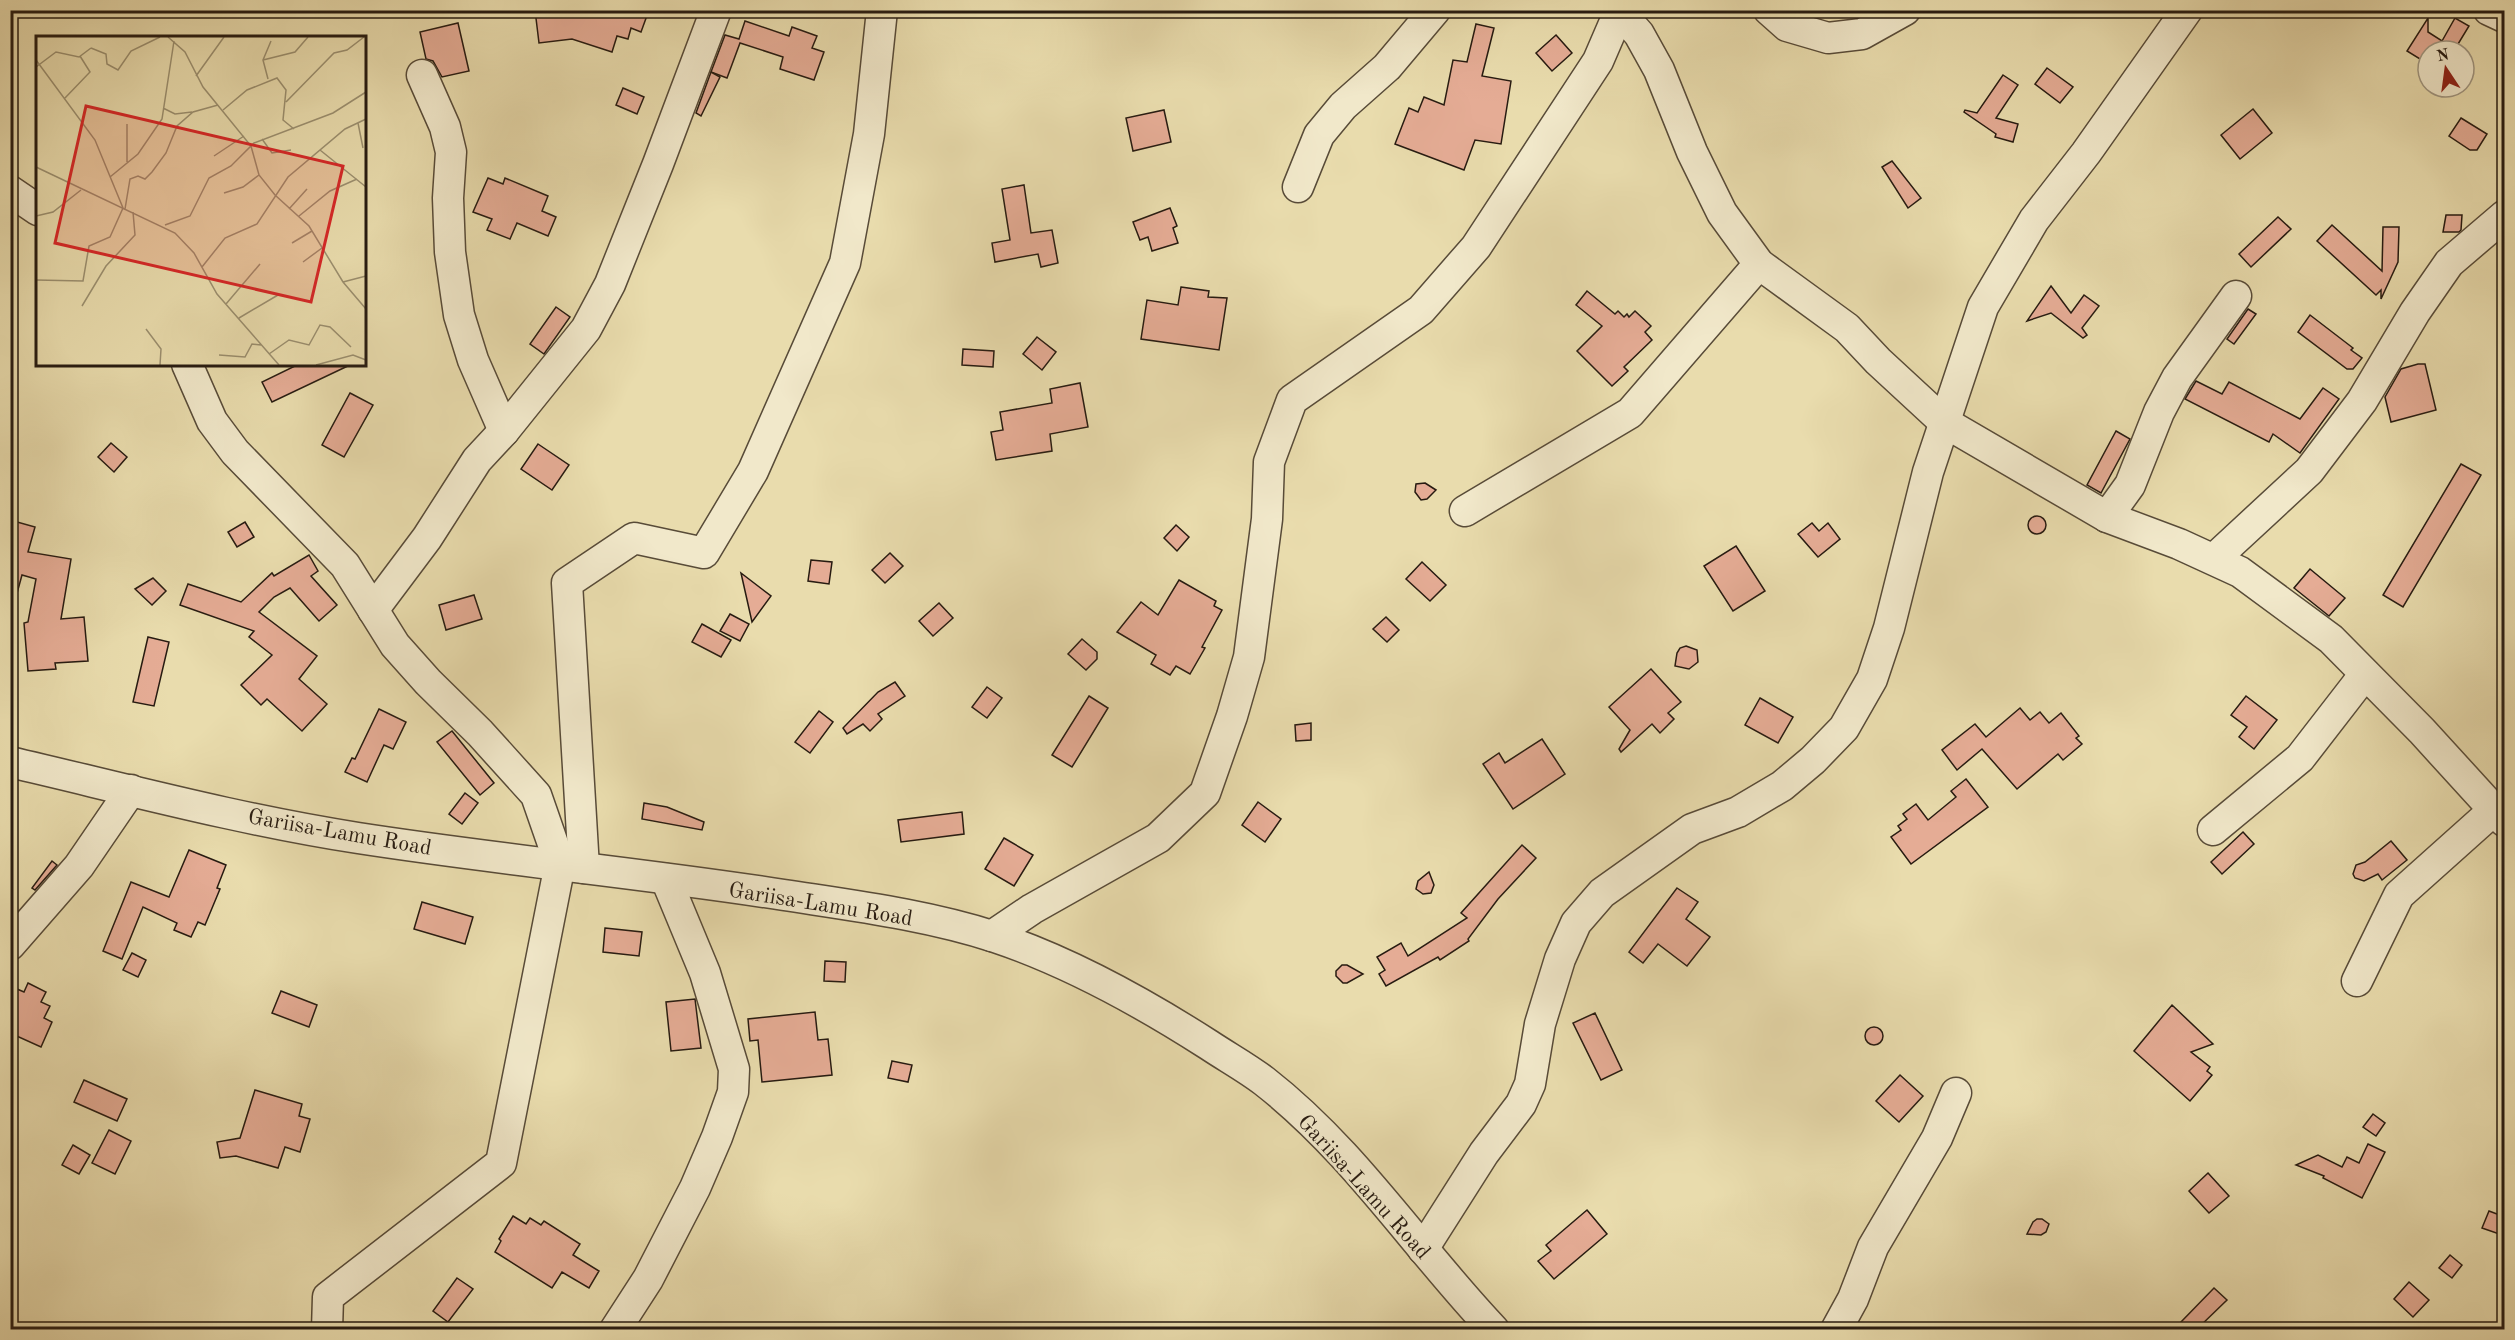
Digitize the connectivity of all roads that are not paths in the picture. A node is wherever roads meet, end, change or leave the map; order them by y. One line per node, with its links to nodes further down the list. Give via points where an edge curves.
1 (716, 10): 19 (street, via 610,284 586,329)
2 (882, 10): 29 (street, via 869,134 845,263 753,471 704,553 634,537 567,584)
3 (1435, 10): 11 (street, via 1387,68 1343,106 1319,135)
4 (1769, 10): 5 (street, via 1787,26 1828,38 1862,34)
5 (1905, 10)
6 (2187, 10): 18 (street, via 2028,230 1983,307)
7 (2489, 10): 9 (street)
8 (1619, 11): 15 (street, via 1639,34 1659,70 1722,213); 31 (street, via 1598,62 1476,247 1421,310 1292,400 1269,462 1267,519 1249,657 1205,793 1158,838)
9 (2505, 17)
10 (422, 75): 19 (street, via 445,127 451,152 447,198 459,315 473,360)
11 (1298, 187)
12 (10, 191): 13 (street)
13 (36, 209)
14 (2505, 216): 22 (street, via 2449,263 2362,401 2309,471)
15 (1759, 264): 18 (street, via 1847,328); 20 (street, via 1630,413)
16 (2236, 296): 21 (street, via 2177,378 2130,485)
17 (188, 366): 23 (street, via 212,421 235,452 345,565)
18 (1944, 422): 21 (street); 35 (street, via 1889,628 1872,679 1844,728 1782,786 1738,812 1692,829 1602,893 1576,923 1540,1024 1530,1084 1521,1104 1484,1153)
19 (504, 430): 23 (street, via 477,460 428,538)
20 (1465, 511)
21 (2108, 517): 22 (street)
22 (2214, 559): 24 (street, via 2240,572 2331,639)
23 (373, 610): 29 (street, via 395,645 536,795)
24 (2365, 674): 27 (street); 28 (street, via 2300,758)
25 (10, 762): 26 (street, Gariisa-Lamu Road)
26 (131, 790): 29 (street, Gariisa-Lamu Road, via 358,838); 32 (street, via 79,866)
27 (2499, 816): 33 (street, via 2399,895)
28 (2213, 830)
29 (572, 866): 30 (street, Gariisa-Lamu Road); 36 (street, via 501,1162 328,1297)
30 (666, 879): 31 (street, Gariisa-Lamu Road, via 864,908); 37 (street, via 705,972 734,1069 733,1092 695,1188 648,1279)
31 (992, 936): 35 (street, Gariisa-Lamu Road, via 1031,950 1168,1019 1263,1080 1323,1134)
32 (10, 945)
33 (2356, 981)
34 (1956, 1093): 39 (street, via 1936,1138 1874,1247)
35 (1423, 1249): 38 (street, Gariisa-Lamu Road)
36 (327, 1329)
37 (615, 1329)
38 (1494, 1329)
39 (1836, 1329)

